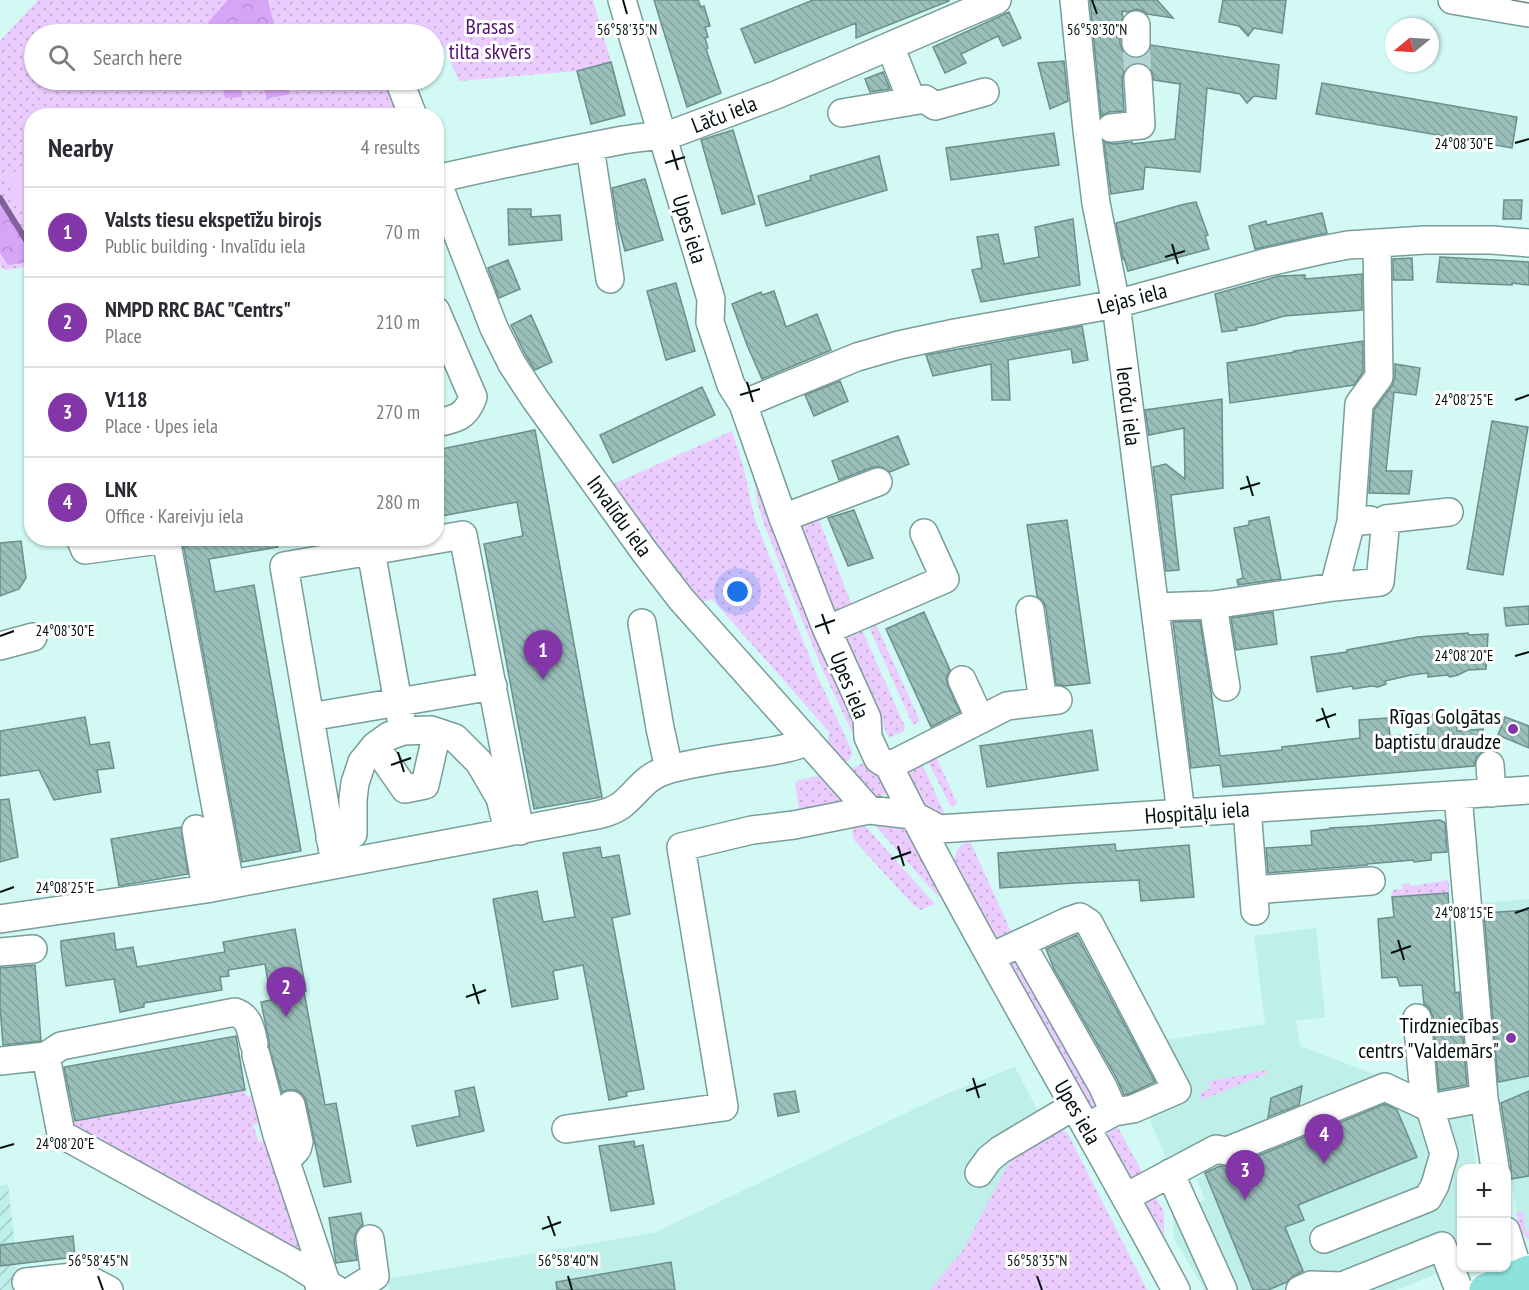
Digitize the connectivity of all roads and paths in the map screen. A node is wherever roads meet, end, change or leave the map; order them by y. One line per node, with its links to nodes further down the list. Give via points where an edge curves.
1 (622, 0): 14 (street, Upes iela)
2 (997, 0): 6 (street, Lāču iela)
3 (1074, 0): 13 (street, Ieroču iela)
4 (1452, 0): 5 (street)
5 (1529, 13)
6 (890, 46): 10 (street); 14 (street, Lāču iela, via 698,125)
7 (1138, 78): 13 (street, via 1141,124)
8 (403, 90): 11 (street)
9 (985, 92): 10 (street, via 935,106 925,99)
10 (912, 101): 12 (street)
11 (410, 108)
12 (842, 113)
13 (1100, 129): 21 (street, Ieroču iela, via 1096,203)
14 (661, 135): 15 (street, Lāču iela); 23 (street, Upes iela, via 711,299 710,322 731,385)
15 (590, 147): 16 (street, Lāču iela); 20 (street)
16 (444, 178)
17 (444, 197): 53 (street, Invalīdu iela, via 494,328 512,364 675,591)
18 (1377, 243): 19 (street, Lejas iela); 21 (street, Lejas iela, via 1282,259); 29 (street, via 1379,377 1359,404)
19 (1529, 243)
20 (610, 279)
21 (1116, 304): 23 (street, Lejas iela, via 899,345 857,357); 39 (street, Ieroču iela)
22 (444, 330): 24 (street, via 473,398 468,410)
23 (743, 404): 27 (street, Upes iela)
24 (444, 422)
25 (878, 482): 27 (street)
26 (1449, 512): 28 (street)
27 (783, 518): 42 (street, Upes iela)
28 (1386, 519): 29 (street); 37 (street, via 1380,582)
29 (1351, 522): 37 (street)
30 (924, 532): 42 (street, via 945,579)
31 (444, 538): 46 (street, via 464,535)
32 (83, 546): 33 (street, via 85,550)
33 (114, 546)
34 (167, 546): 70 (street)
35 (400, 546): 36 (street)
36 (371, 551): 48 (street); 49 (street, via 284,566)
37 (1334, 587): 38 (street)
38 (1213, 605): 39 (street); 47 (street)
39 (1155, 607): 63 (street, Ieroču iela)
40 (1030, 610): 50 (street, via 1050,701 1006,706)
41 (642, 623): 57 (street)
42 (827, 630): 56 (street, Upes iela, via 867,718 868,737 878,759)
43 (33, 637): 44 (street)
44 (0, 646)
45 (962, 680): 50 (street)
46 (493, 686): 48 (street); 65 (street)
47 (1226, 687)
48 (398, 703): 49 (street); 51 (street)
49 (310, 717): 67 (street)
50 (980, 719): 56 (street)
51 (404, 731): 52 (street); 54 (street)
52 (437, 732): 54 (street, via 424,785 405,789); 65 (street, via 455,738 479,762 500,798 505,818)
53 (808, 741): 57 (street, via 779,750); 62 (street, Invalīdu iela)
54 (375, 746): 67 (street, via 362,762 355,783 353,834)
55 (1490, 765): 59 (street)
56 (889, 766): 64 (street, Upes iela)
57 (669, 769): 65 (street, via 654,775 613,810)
58 (1529, 790): 59 (street, Hospitāļu iela)
59 (1492, 793): 60 (street, Hospitāļu iela)
60 (1458, 795): 61 (street, Hospitāļu iela); 79 (street, via 1471,855)
61 (1247, 808): 63 (street, Hospitāļu iela); 69 (street, via 1255,900)
62 (870, 810): 64 (street, Hospitāļu iela); 84 (street, Hospitāļu iela, via 752,830 681,847 724,1107)
63 (1181, 813): 64 (street, Hospitāļu iela, via 939,829)
64 (913, 815): 75 (street, Upes iela)
65 (518, 822): 68 (street)
66 (196, 829): 70 (street)
67 (330, 838): 68 (street)
68 (335, 864): 70 (street)
69 (1371, 881)
70 (218, 887): 71 (street)
71 (0, 919)
72 (1022, 943): 75 (street); 82 (street); 82 (street, via 1080,917 1089,923 1177,1090 1133,1109)
73 (33, 949): 74 (street)
74 (0, 952)
75 (991, 957): 83 (street, Upes iela)
76 (1417, 1018): 81 (street)
77 (46, 1056): 78 (street); 85 (street, via 61,1046 235,1012 242,1015 248,1022); 96 (street, via 61,1134)
78 (0, 1061)
79 (1484, 1098): 81 (street); 86 (street)
80 (291, 1105): 85 (street, via 299,1142)
81 (1428, 1107): 88 (street, via 1385,1087 1227,1151 1216,1149); 91 (street, via 1443,1154 1428,1198)
82 (1114, 1112): 83 (street)
83 (1080, 1116): 87 (street, via 1000,1150); 89 (street, Upes iela)
84 (566, 1129)
85 (286, 1161): 96 (street)
86 (1494, 1164)
87 (979, 1173)
88 (1170, 1173): 89 (street); 100 (street)
89 (1126, 1197): 99 (street, Upes iela)
90 (370, 1239): 98 (street, via 375,1276)
91 (1324, 1239)
92 (1452, 1242): 101 (street, via 1342,1286 1311,1285); 102 (street)
93 (1511, 1243): 94 (street)
94 (1524, 1274): 103 (main road)
95 (26, 1282): 97 (street, via 82,1276)
96 (325, 1287)
97 (109, 1290)
98 (353, 1290)
99 (1176, 1290)
100 (1224, 1290)
101 (1300, 1290)
102 (1459, 1290)
103 (1486, 1290)

